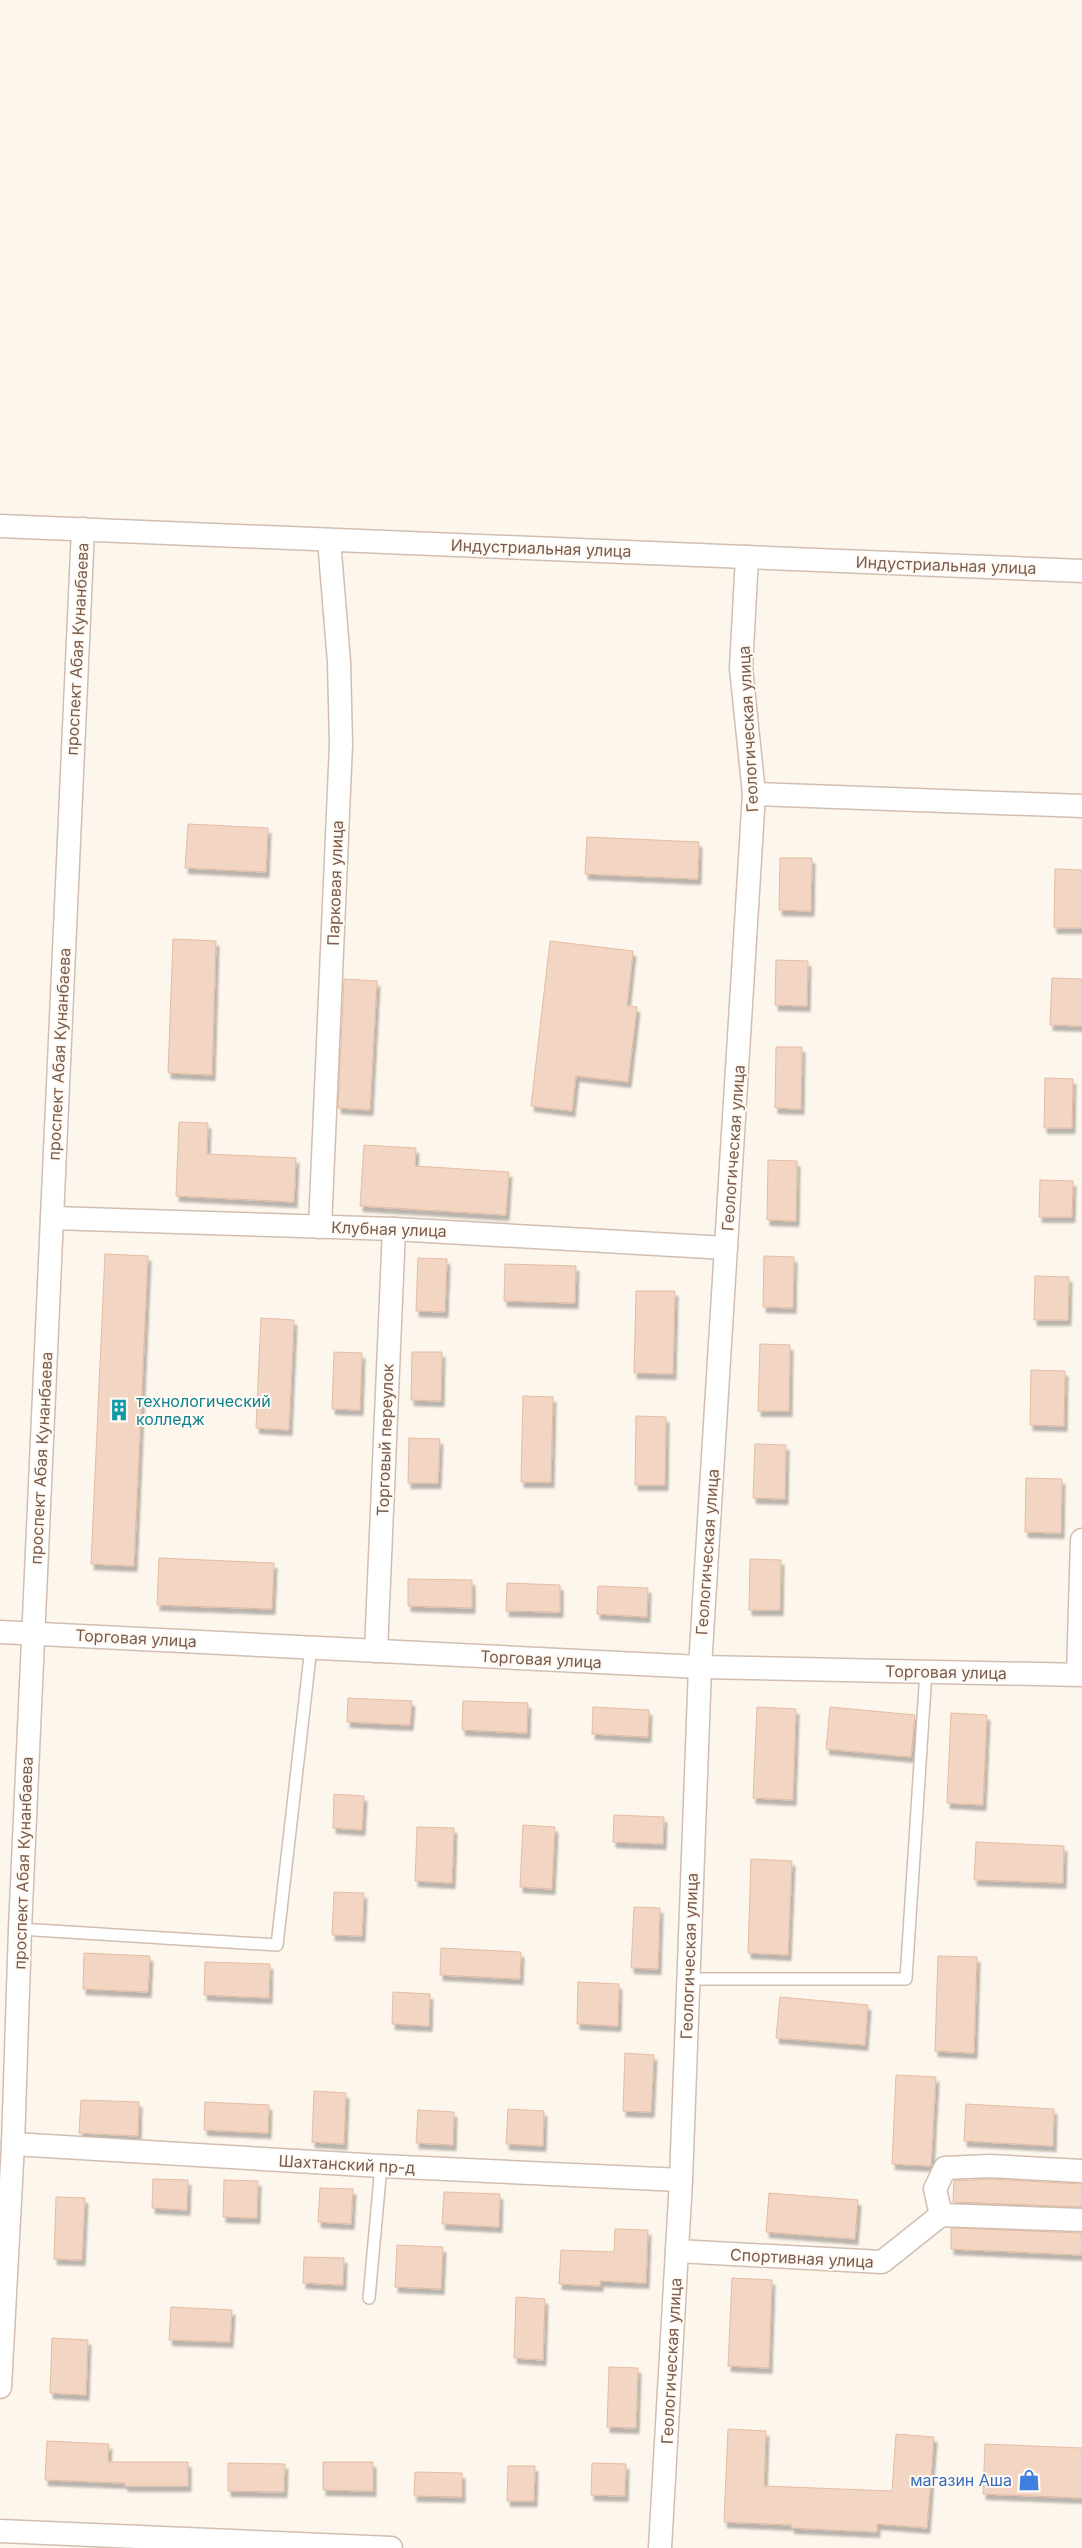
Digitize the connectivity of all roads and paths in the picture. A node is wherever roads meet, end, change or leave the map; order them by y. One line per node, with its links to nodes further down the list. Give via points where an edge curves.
1 (0, 526): 2 (street, Индустриальная улица)
2 (83, 529): 3 (street, Индустриальная улица); 8 (street, проспект Абая Кунанбаева)
3 (329, 540): 4 (street, Индустриальная улица); 9 (street, Парковая улица, via 339,662 341,744)
4 (746, 557): 5 (street, Индустриальная улица); 6 (street, Геологическая улица, via 741,668)
5 (1082, 571)
6 (754, 794): 7 (street); 11 (street, Геологическая улица)
7 (1082, 806)
8 (52, 1218): 9 (street, Клубная улица); 14 (street, проспект Абая Кунанбаева)
9 (320, 1226): 10 (street, Клубная улица)
10 (394, 1229): 11 (street, Клубная улица); 16 (street, Торговый переулок)
11 (726, 1248): 17 (street, Геологическая улица)
12 (1082, 1540): 19 (street)
13 (0, 1632): 14 (street, Торговая улица)
14 (33, 1632): 15 (street, Торговая улица); 20 (street, проспект Абая Кунанбаева)
15 (311, 1647): 16 (street, Торговая улица); 20 (lane, via 277,1945)
16 (376, 1651): 17 (street, Торговая улица)
17 (700, 1667): 18 (street, Торговая улица); 21 (street, Геологическая улица)
18 (926, 1671): 19 (street, Торговая улица); 21 (lane, via 906,1979)
19 (1080, 1675)
20 (20, 1929): 22 (street, проспект Абая Кунанбаева)
21 (688, 1979): 25 (street, Геологическая улица)
22 (13, 2144): 23 (street, Шахтанский пр-д); 30 (street, проспект Абая Кунанбаева)
23 (381, 2166): 25 (street, Шахтанский пр-д); 29 (lane)
24 (1082, 2171): 26 (street, via 990,2166 945,2168 935,2189)
25 (681, 2180): 28 (street, Геологическая улица)
26 (941, 2215): 27 (street); 28 (street, Спортивная улица, via 882,2262)
27 (1082, 2220)
28 (677, 2250): 33 (street, Геологическая улица)
29 (369, 2298)
30 (0, 2387)
31 (0, 2531): 32 (street)
32 (391, 2548)
33 (660, 2548)

